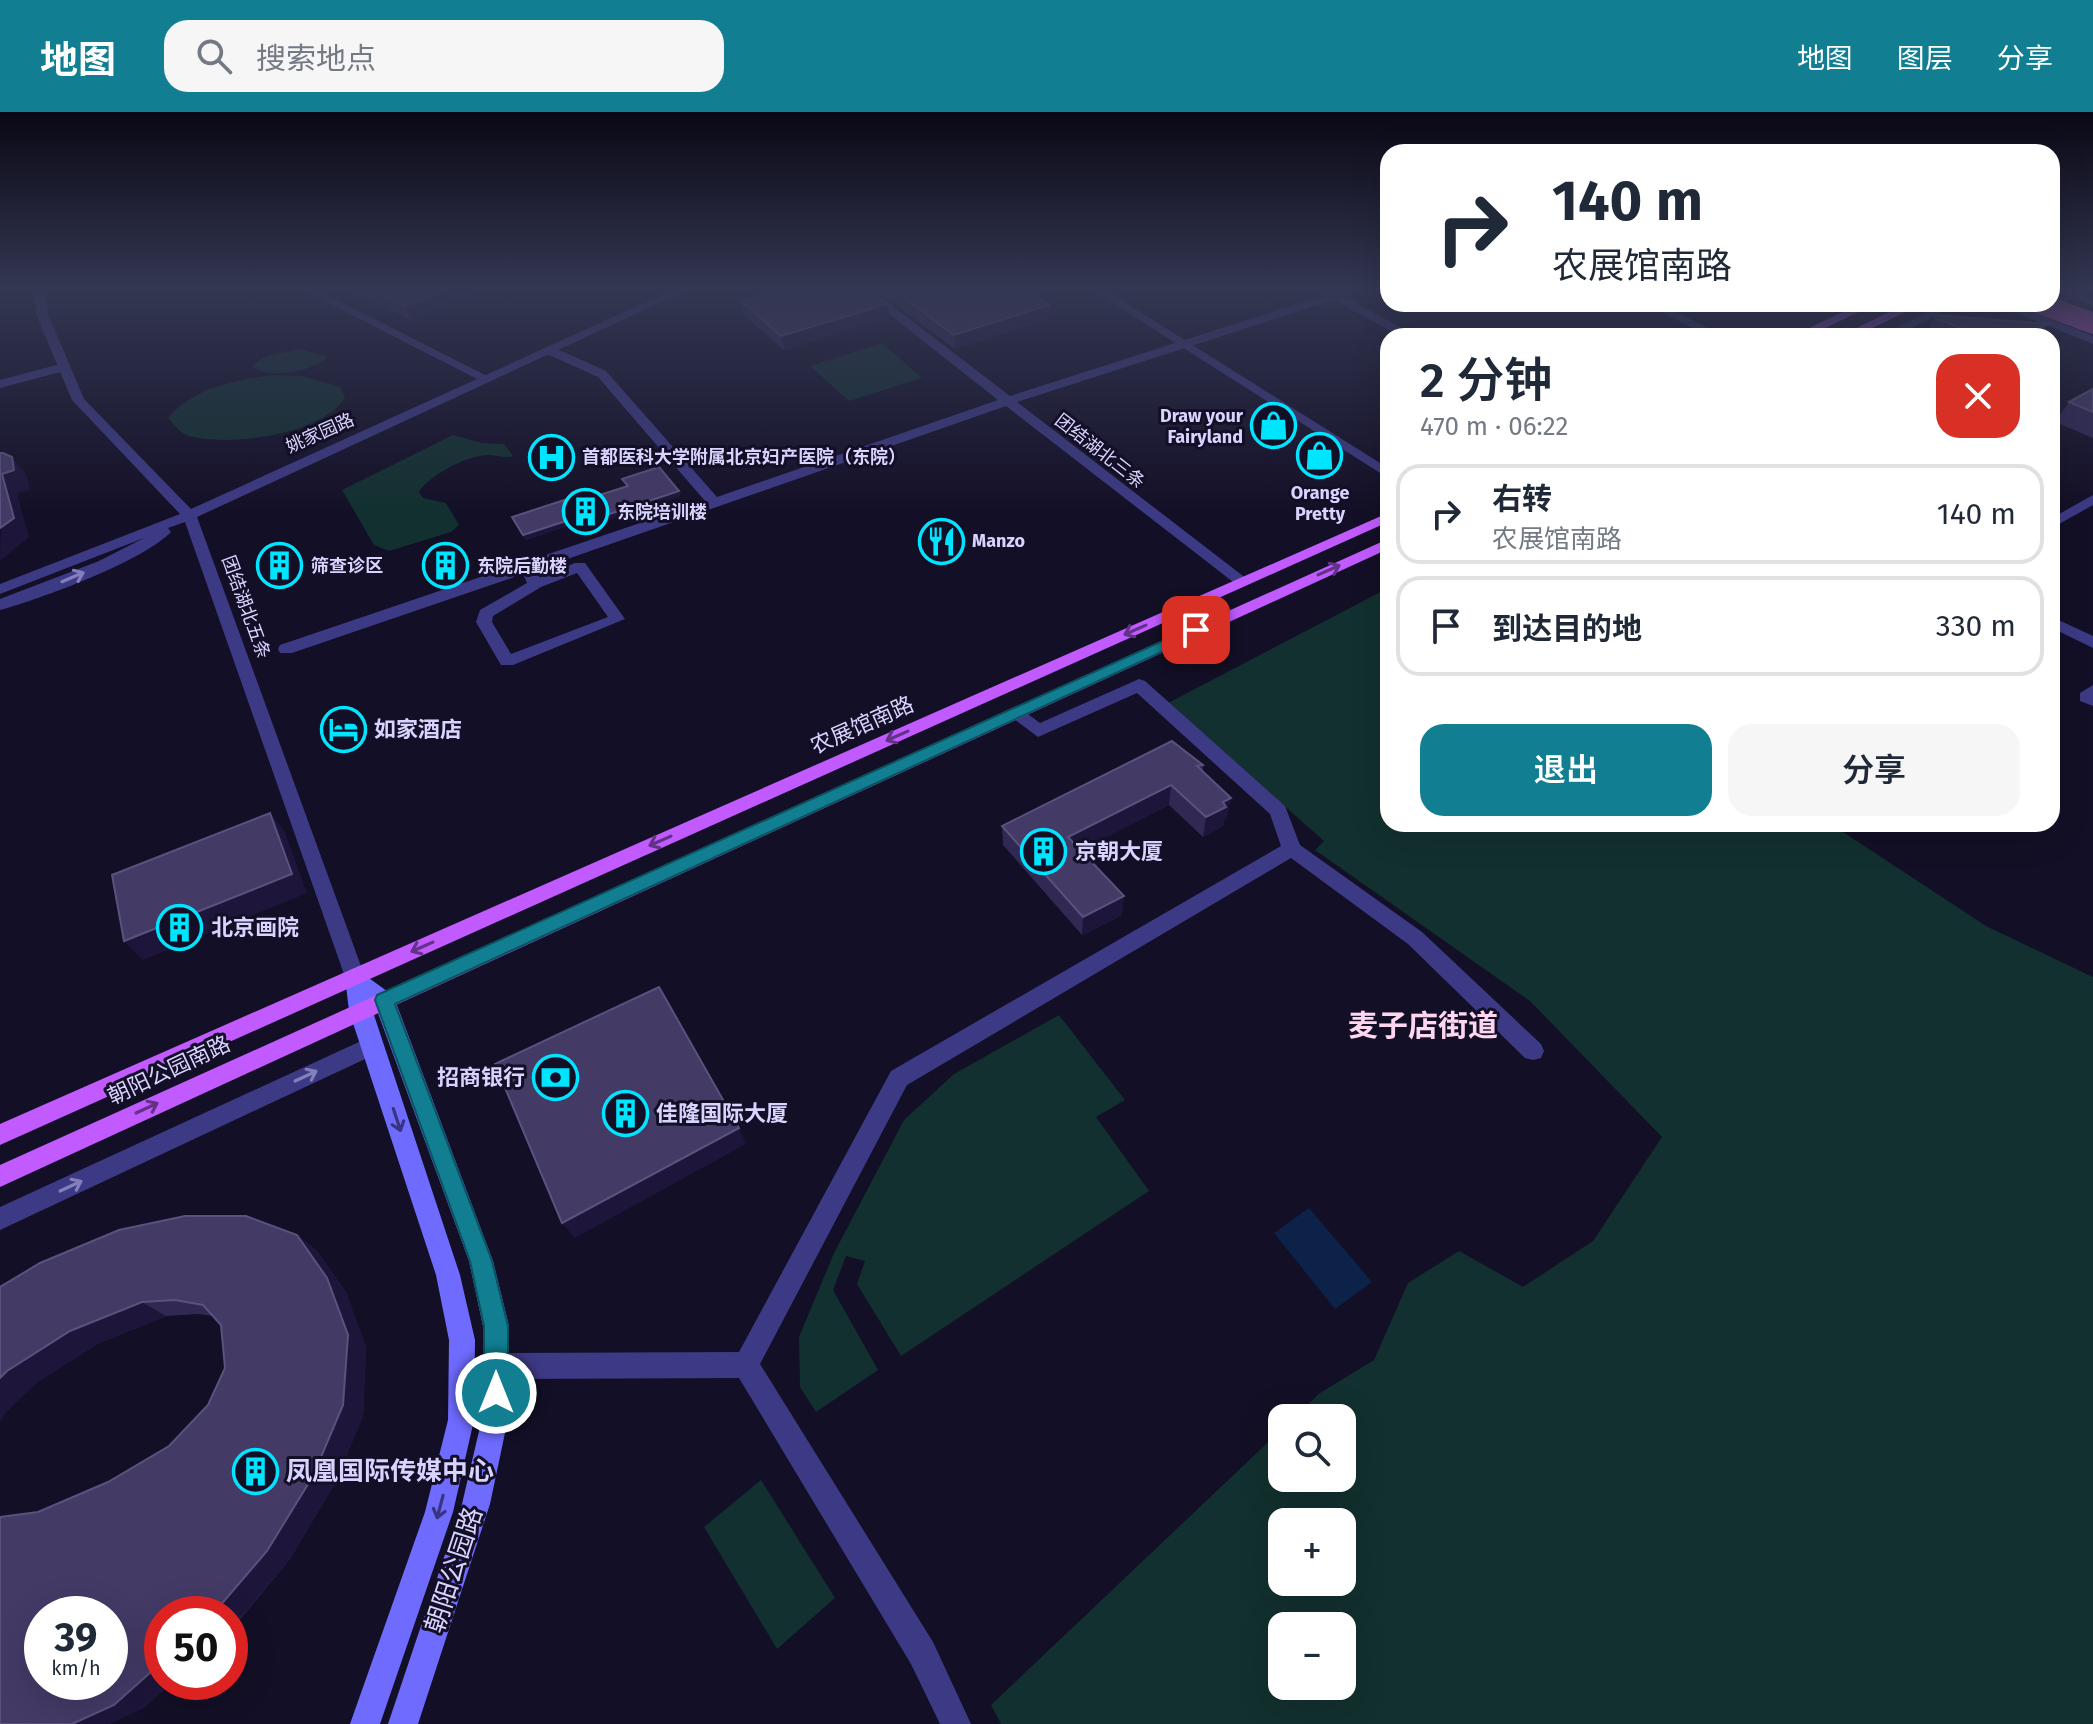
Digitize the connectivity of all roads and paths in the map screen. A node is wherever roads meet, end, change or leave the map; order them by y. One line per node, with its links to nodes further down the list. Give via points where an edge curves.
1 (62, 363): 8 (street, 团结湖北五条)
2 (455, 363): 9 (street)
3 (523, 363): 9 (street, 姚家园路)
4 (578, 363): 14 (street, via 602,374)
5 (959, 363): 11 (street, 团结湖北三条)
6 (1122, 363): 11 (street)
7 (1215, 363): 12 (street)
8 (64, 367): 10 (street); 15 (street, 团结湖北五条, via 78,400)
9 (487, 379): 15 (street, 姚家园路)
10 (0, 384)
11 (1007, 401): 14 (street); 20 (street, 团结湖北三条)
12 (1380, 469)
13 (2093, 499): 16 (street)
14 (713, 501): 19 (street)
15 (189, 515): 22 (street, 姚家园路); 23 (street, 姚家园路, one-way to 15, via 145,544); 31 (street, 团结湖北五条)
16 (2060, 519)
17 (1380, 521): 20 (main road, 农展馆南路)
18 (1380, 547): 29 (main road, one-way to 18)
19 (527, 568): 21 (street); 26 (street)
20 (1242, 582): 31 (main road, 农展馆南路, one-way to 31)
21 (536, 584): 21 (street, via 486,614 490,636 507,661 617,619 580,566)
22 (0, 589)
23 (0, 605)
24 (2060, 626): 25 (street)
25 (2093, 643)
26 (286, 649)
27 (2093, 691): 28 (street, via 2086,697)
28 (2093, 700)
29 (1015, 713): 30 (street, via 1038,731 1139,685 1278,811); 32 (main road)
30 (1292, 849): 34 (street, via 1415,938); 38 (street, via 899,1078)
31 (355, 977): 32 (main road); 35 (main road, 朝阳公园南路)
32 (372, 1006): 33 (main road, 朝阳公园路); 36 (main road, 朝阳公园南路, one-way to 32); 39 (main road, 朝阳公园路, via 481,1261 496,1326)
33 (372, 1045): 37 (street, one-way to 33); 40 (main road, 朝阳公园路, one-way to 40, via 448,1275 462,1340 461,1407 439,1512)
34 (1533, 1051)
35 (0, 1135)
36 (0, 1176)
37 (0, 1219)
38 (746, 1365): 39 (street); 42 (street, via 922,1653)
39 (496, 1366): 41 (main road, 朝阳公园路, via 496,1414 476,1504)
40 (365, 1724)
41 (403, 1724)
42 (956, 1724)

